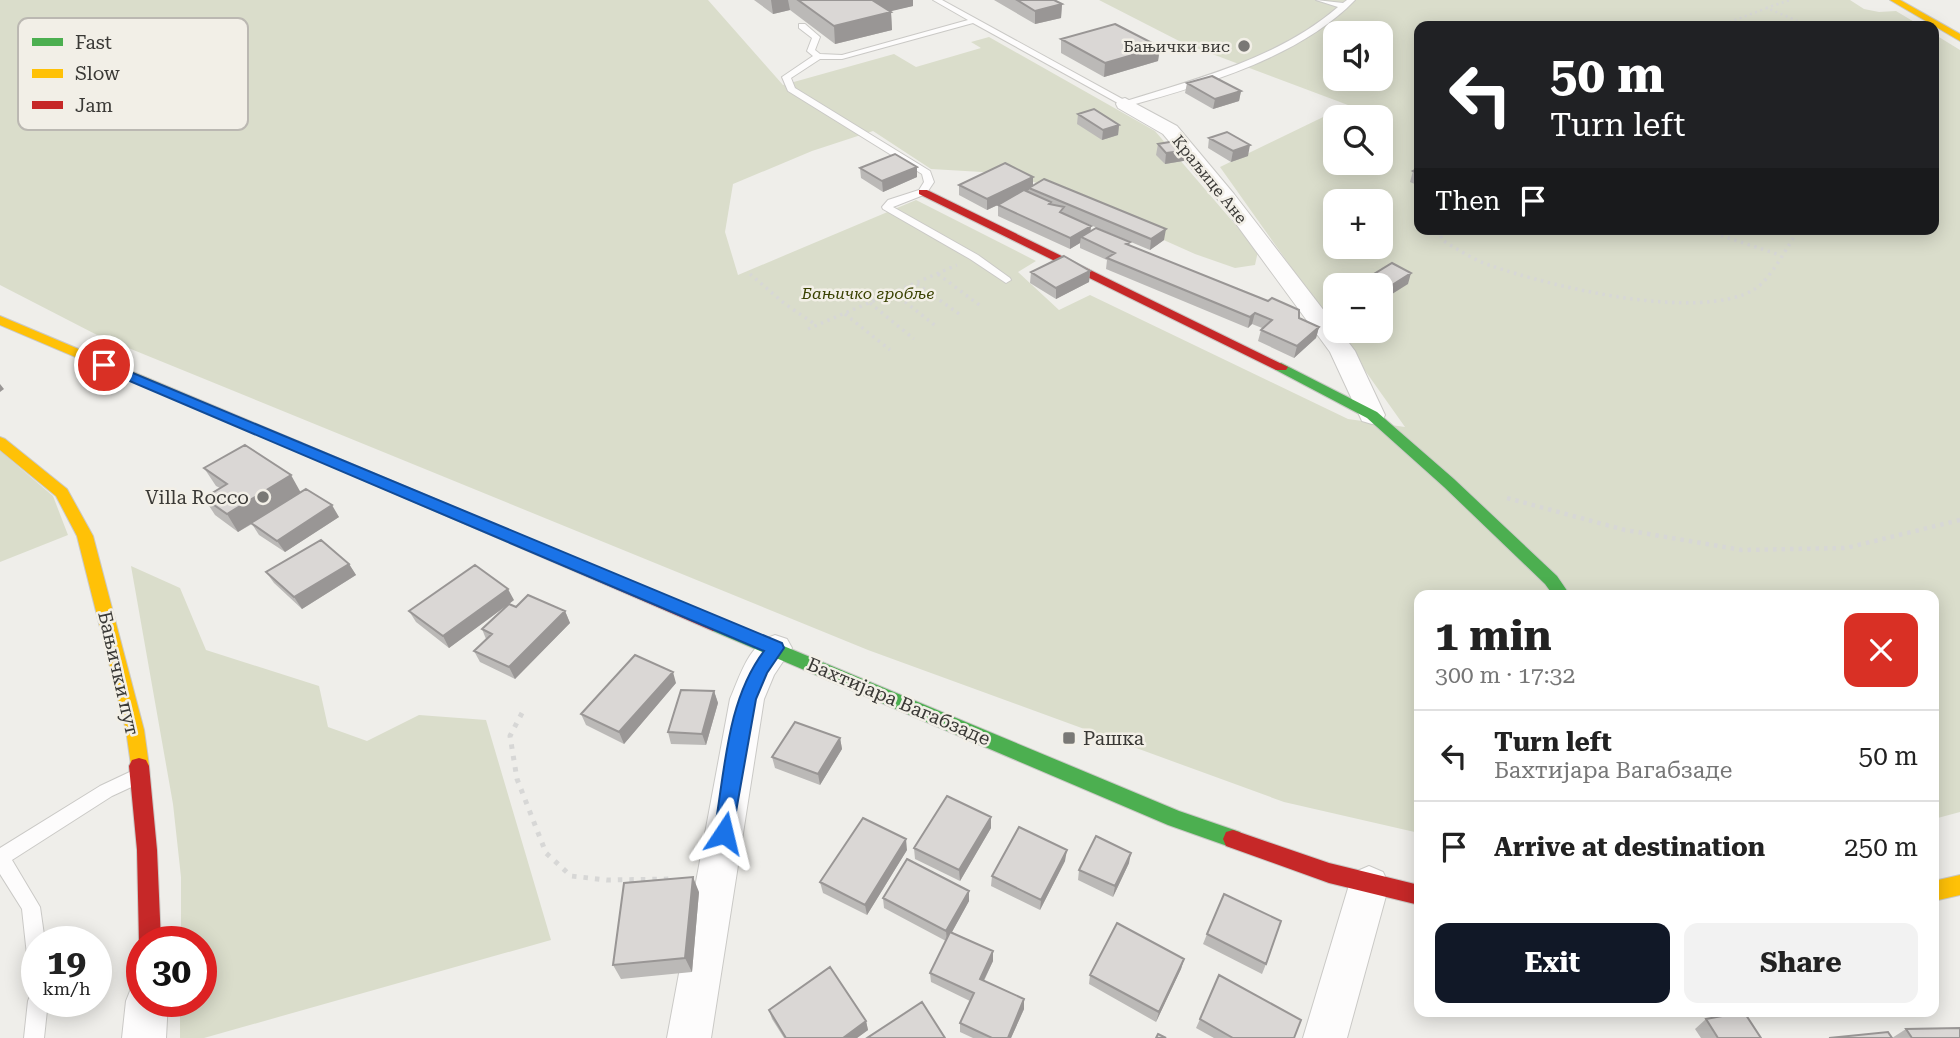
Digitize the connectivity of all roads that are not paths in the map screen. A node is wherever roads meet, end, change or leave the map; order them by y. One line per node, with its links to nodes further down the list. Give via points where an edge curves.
1 (936, 0): 5 (lane, Краљице Ане)
2 (1320, 0): 4 (lane)
3 (1894, 0): 6 (main road)
4 (1348, 3): 11 (lane, via 1301,36 1233,70)
5 (973, 21): 10 (lane, via 842,57); 11 (lane, Краљице Ане)
6 (1930, 21)
7 (802, 26): 10 (lane, via 816,37 811,51)
8 (1939, 26): 9 (main road)
9 (1960, 38)
10 (818, 56): 12 (lane, via 786,76 791,89 927,173 929,182)
11 (1125, 104): 15 (street, Краљице Ане, via 1170,130 1227,198 1342,351)
12 (923, 192): 13 (lane, via 887,207); 15 (main road)
13 (1006, 280)
14 (0, 320): 18 (main road, Бахтијара Вагабзаде)
15 (1372, 415): 17 (main road)
16 (0, 442): 19 (main road, Бањички пут, via 62,493 85,536 135,730)
17 (1558, 590)
18 (775, 648): 21 (main road, Бахтијара Вагабзаде, via 1220,837); 33 (street, via 747,699)
19 (138, 775): 20 (lane); 28 (main road, Бањички пут, via 147,850)
20 (0, 858): 27 (lane, via 31,906)
21 (1368, 885): 24 (main road, Бахтијара Вагабзаде); 34 (street)
22 (1960, 886): 23 (main road)
23 (1939, 891)
24 (1414, 894)
25 (1939, 896): 26 (lane)
26 (1951, 904)
27 (33, 926)
28 (149, 926)
29 (36, 1017): 31 (lane)
30 (146, 1017): 32 (street)
31 (34, 1038)
32 (144, 1038)
33 (689, 1038)
34 (1325, 1038)

